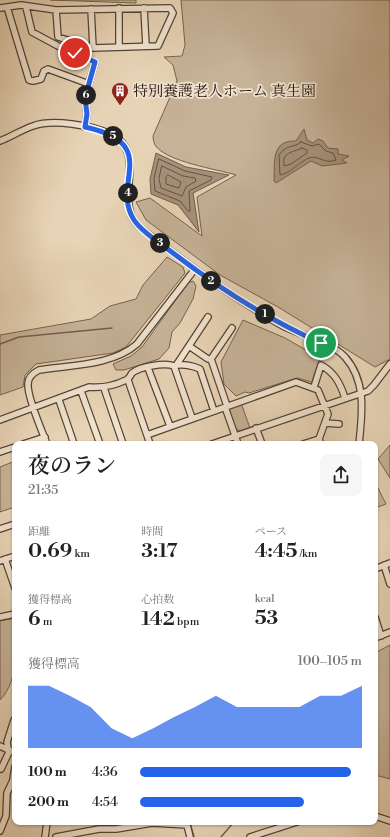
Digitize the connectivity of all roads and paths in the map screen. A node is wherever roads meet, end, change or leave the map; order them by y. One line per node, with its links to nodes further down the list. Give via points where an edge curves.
1 (7, 7): 2 (street); 3 (street); 11 (street, via 29,80 41,79 44,71 48,69)
2 (26, 7): 7 (street); 11 (street, via 32,32 95,62)
3 (0, 8)
4 (119, 8): 5 (street); 6 (street); 9 (street)
5 (144, 8): 8 (street); 8 (street, via 170,8 173,13 158,46)
6 (91, 9): 7 (street); 10 (street)
7 (56, 10): 10 (street, via 58,37)
8 (146, 46): 9 (street)
9 (119, 47): 10 (street)
10 (93, 48)
11 (89, 84): 12 (street, via 85,98)
12 (85, 127): 13 (street, via 57,123 40,124); 14 (street, via 111,134 124,147 130,164 130,212 135,221 143,230)
13 (0, 141)
14 (195, 269): 26 (street, via 284,326 337,351 345,357 352,368); 31 (street, via 130,350 105,360 35,372 28,380)
15 (208, 317): 17 (street)
16 (232, 328): 18 (street)
17 (189, 346): 18 (street); 20 (street)
18 (211, 359): 30 (street)
19 (390, 364): 26 (street, via 374,385)
20 (176, 365): 21 (street, via 156,364); 32 (street, via 200,369); 33 (street)
21 (148, 368): 22 (street, via 133,372); 37 (street)
22 (128, 380): 24 (street); 39 (street)
23 (314, 387): 27 (street, via 321,365 335,375); 29 (street, via 318,390); 30 (street, via 296,382)
24 (104, 388): 25 (street); 46 (street)
25 (81, 391): 28 (street); 45 (street)
26 (361, 393): 27 (street); 52 (street, via 363,407)
27 (345, 398): 29 (street)
28 (59, 400): 31 (street); 44 (street)
29 (324, 405): 35 (street, via 328,414); 38 (street)
30 (226, 407): 32 (street); 40 (street)
31 (35, 408): 34 (street); 41 (street)
32 (214, 411): 33 (street)
33 (192, 418): 37 (street)
34 (0, 420)
35 (325, 423): 36 (street); 51 (street)
36 (339, 424)
37 (170, 426): 39 (street)
38 (256, 428): 40 (street); 50 (street)
39 (147, 435): 47 (street)
40 (235, 436): 48 (street); 49 (street)
41 (45, 437): 42 (street); 43 (street)
42 (32, 441)
43 (46, 441)
44 (73, 441)
45 (99, 441)
46 (121, 441)
47 (149, 441)
48 (221, 441)
49 (237, 441)
50 (261, 441)
51 (320, 441)
52 (359, 441)
53 (12, 447): 54 (street)
54 (0, 452)
55 (12, 525): 56 (street)
56 (0, 530)
57 (12, 557): 58 (street)
58 (2, 560): 62 (street)
59 (390, 563): 60 (street)
60 (384, 565): 61 (street); 63 (street)
61 (378, 567)
62 (12, 582)
63 (390, 584)
64 (12, 615): 65 (street)
65 (0, 617)
66 (390, 632): 67 (street)
67 (378, 637)
68 (12, 726): 70 (street, via 7,742)
69 (0, 746): 70 (street)
70 (12, 751): 71 (street)
71 (0, 769)
72 (12, 783): 79 (street, via 6,798 6,816)
73 (378, 817): 74 (street)
74 (390, 821)
75 (47, 825): 81 (street)
76 (140, 825): 82 (street)
77 (188, 825): 83 (street)
78 (290, 825): 80 (street)
79 (0, 831)
80 (268, 834): 84 (street)
81 (45, 837)
82 (56, 837)
83 (190, 837)
84 (250, 837)

